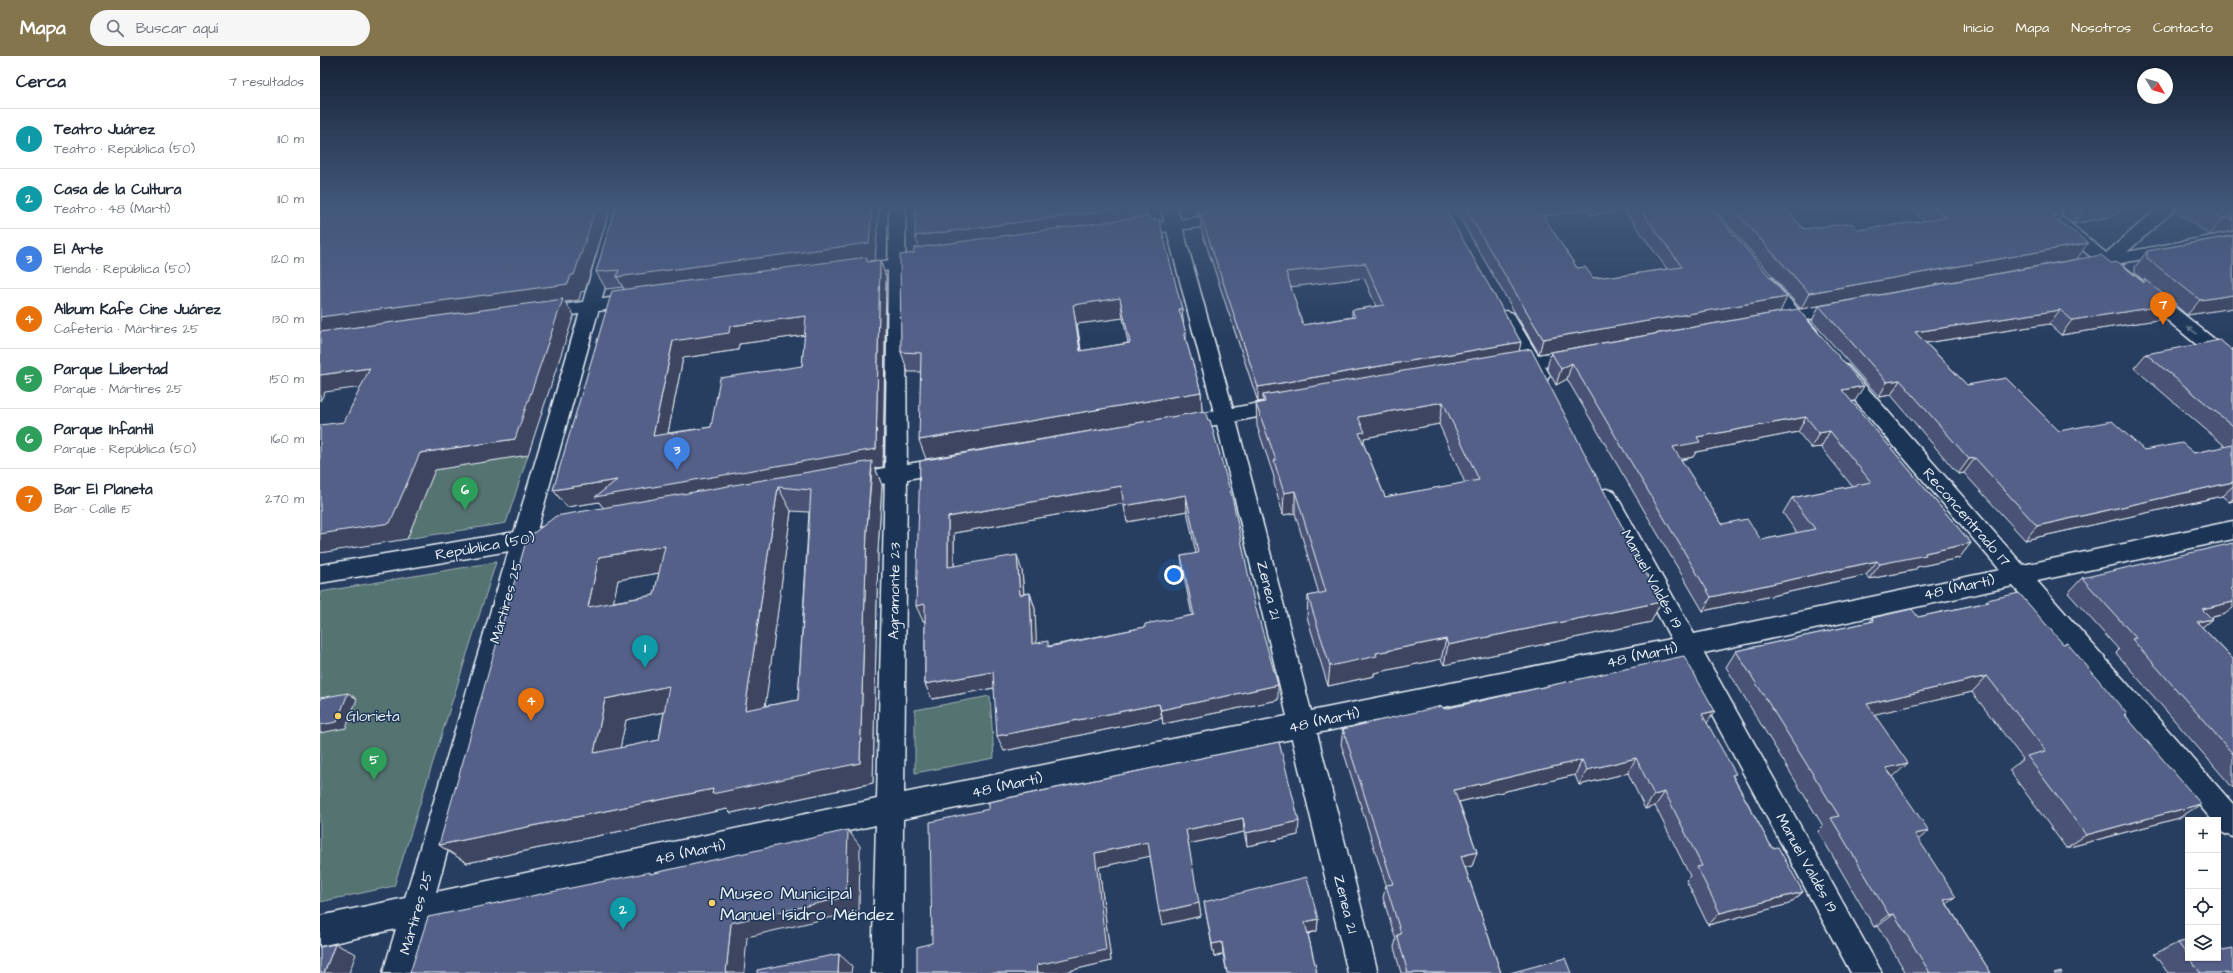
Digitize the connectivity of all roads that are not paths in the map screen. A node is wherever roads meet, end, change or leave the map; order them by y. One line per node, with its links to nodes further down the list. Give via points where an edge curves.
1 (607, 251): 16 (street, Mártires 25)
2 (896, 251): 9 (street, Agramonte 23)
3 (1180, 251): 26 (street, Zenea 21)
4 (2094, 251): 8 (street)
5 (2119, 251): 8 (street)
6 (2161, 251): 8 (street)
7 (949, 257): 9 (street)
8 (2107, 261): 11 (street); 22 (street, one-way to 8)
9 (896, 264): 12 (street); 29 (street, Agramonte 23)
10 (1753, 268): 18 (street, Reconcentrado 17)
11 (2060, 269)
12 (836, 273)
13 (1494, 295): 21 (street)
14 (655, 298): 16 (street)
15 (1864, 304): 18 (street)
16 (591, 307): 17 (street); 34 (street, Mártires 25)
17 (520, 316)
18 (1793, 316): 19 (street); 36 (street, Reconcentrado 17)
19 (1755, 323)
20 (1594, 351): 21 (street)
21 (1532, 362): 23 (street); 24 (street)
22 (2233, 364)
23 (1493, 369)
24 (1551, 397)
25 (1305, 402): 26 (street)
26 (1225, 416): 27 (street); 38 (street, Zenea 21)
27 (1164, 427)
28 (963, 463): 29 (street)
29 (896, 474): 31 (street); 39 (street, Agramonte 23)
30 (1597, 480): 37 (street, Manuel Valdés 19)
31 (832, 486)
32 (577, 530): 34 (street, República (50))
33 (2233, 530): 36 (street, 48 (Martí))
34 (524, 540): 35 (street, República (50)); 41 (street, Mártires 25)
35 (320, 574)
36 (2017, 574): 37 (street, 48 (Martí)); 40 (street, Reconcentrado 17)
37 (1688, 646): 38 (street, 48 (Martí)); 46 (street, Manuel Valdés 19)
38 (1303, 725): 39 (street, 48 (Martí)); 45 (street, Zenea 21)
39 (890, 809): 41 (street, 48 (Martí)); 44 (street, Agramonte 23)
40 (2233, 824)
41 (416, 912): 42 (street, 48 (Martí)); 43 (street, Mártires 25)
42 (320, 931)
43 (398, 973)
44 (887, 973)
45 (1363, 973)
46 (1868, 973)

